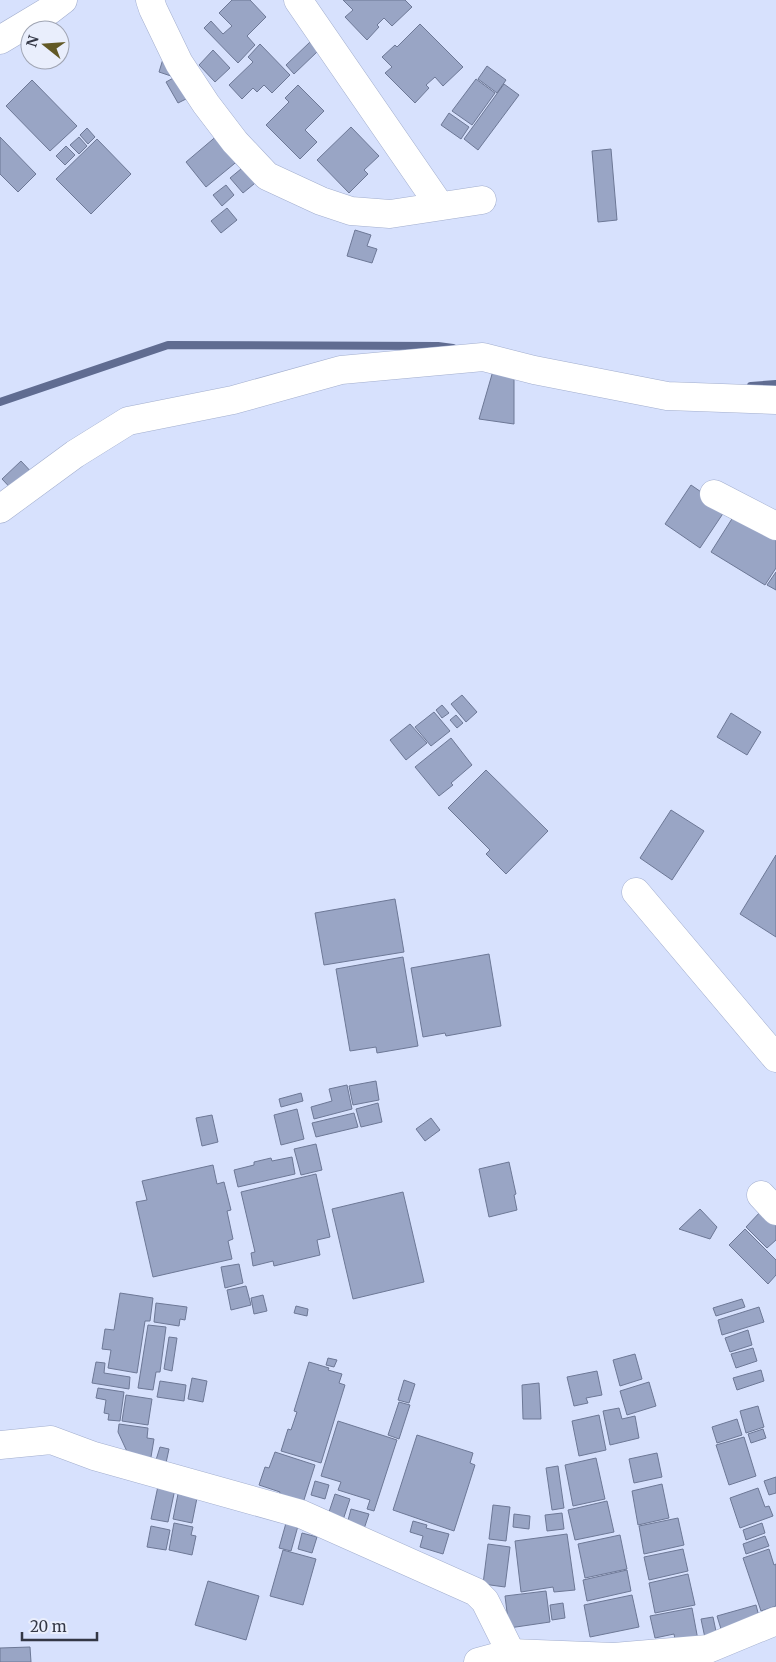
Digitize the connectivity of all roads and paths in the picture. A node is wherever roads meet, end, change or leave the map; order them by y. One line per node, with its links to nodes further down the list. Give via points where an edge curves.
1 (63, 0): 4 (street)
2 (150, 0): 6 (street, via 179,63 206,104 267,176 322,201 351,210 390,214)
3 (298, 0): 6 (street)
4 (0, 40)
5 (482, 200): 6 (street)
6 (440, 206)
7 (776, 400): 9 (street, via 667,396 483,357 341,370 233,400 128,421 75,454)
8 (714, 494): 10 (street)
9 (0, 509)
10 (776, 526)
11 (636, 892): 12 (street)
12 (776, 1058)
13 (0, 1445): 15 (street, via 50,1440 94,1456 302,1514 476,1592 485,1601)
14 (776, 1621): 15 (street, via 708,1650 614,1657)
15 (511, 1653): 16 (street)
16 (478, 1662)

